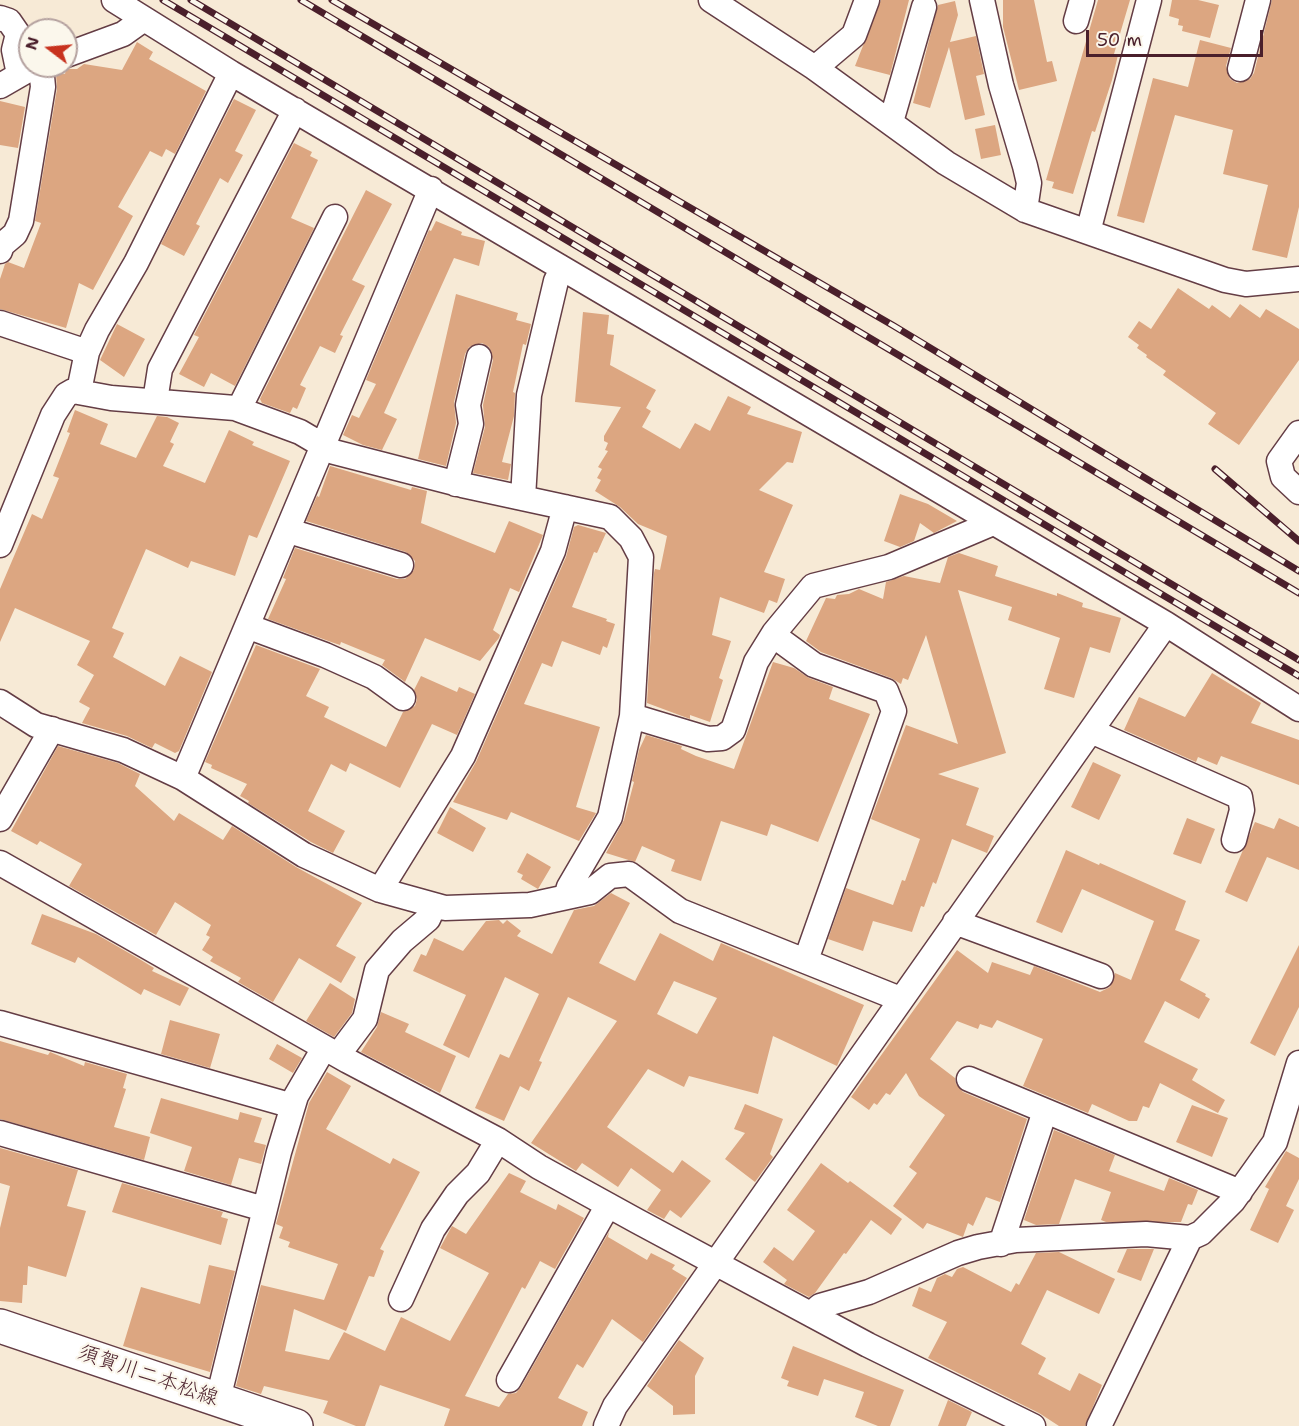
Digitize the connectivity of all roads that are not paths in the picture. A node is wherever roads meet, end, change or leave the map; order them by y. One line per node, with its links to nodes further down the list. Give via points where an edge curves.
1 (114, 0): 9 (street)
2 (711, 0): 14 (street)
3 (867, 0): 14 (street, via 854,35)
4 (982, 0): 21 (street, via 1027,174)
5 (1149, 0): 23 (street)
6 (1258, 0): 15 (street)
7 (924, 7): 19 (street)
8 (0, 18): 11 (street, via 9,21)
9 (144, 19): 12 (street, via 123,34); 16 (street)
10 (18, 34): 13 (street, via 14,51)
11 (18, 34)
12 (78, 51)
13 (18, 60)
14 (815, 68): 19 (street)
15 (1240, 69)
16 (231, 73): 18 (street); 28 (street, via 136,263)
17 (31, 78): 24 (street, via 43,87 21,221)
18 (295, 110): 20 (street); 31 (street, via 160,369)
19 (891, 122): 21 (street, via 946,163)
20 (431, 189): 25 (street); 34 (street)
21 (1025, 210): 23 (street)
22 (335, 216): 32 (street)
23 (1088, 232): 26 (street, via 1225,280 1246,284)
24 (0, 250)
25 (562, 268): 37 (street, via 529,395); 39 (street)
26 (1299, 279)
27 (0, 323): 28 (street)
28 (87, 351): 30 (street)
29 (479, 357): 35 (street, via 468,405 471,424)
30 (79, 391): 31 (street); 41 (street, via 66,395 53,415)
31 (155, 401): 32 (street)
32 (239, 409): 34 (street, via 300,432)
33 (1299, 433): 36 (street, via 1279,460 1283,477)
34 (322, 445): 35 (street, via 334,452); 40 (street)
35 (456, 484): 37 (street)
36 (1299, 492)
37 (523, 498): 38 (street)
38 (565, 507): 49 (street, via 610,518 631,538 641,557); 56 (street, via 553,551 463,756)
39 (993, 523): 43 (street); 45 (street, via 889,567 813,586)
40 (289, 531): 42 (street); 44 (street)
41 (0, 545)
42 (400, 564)
43 (1166, 624): 48 (street); 51 (street)
44 (247, 626): 46 (street, via 374,677); 52 (street)
45 (773, 635): 49 (street, via 756,662 733,730 722,738 708,739); 60 (street, via 814,665 886,691 894,711)
46 (403, 698)
47 (0, 702): 50 (street, via 36,725)
48 (1299, 709)
49 (632, 716): 57 (street, via 610,817 568,887)
50 (52, 729): 52 (street, via 123,750); 53 (street)
51 (1091, 731): 54 (street, via 1240,797 1242,810); 59 (street)
52 (183, 778): 56 (street, via 304,855)
53 (0, 819)
54 (1234, 840)
55 (0, 863): 64 (street)
56 (380, 890): 58 (street)
57 (566, 897): 58 (street, via 543,904); 60 (street, via 590,892 610,876 629,874 680,911)
58 (434, 906): 64 (street, via 428,919 402,941 378,970 365,1018)
59 (955, 922): 61 (street); 62 (street)
60 (806, 960): 62 (street)
61 (1101, 976)
62 (900, 999): 77 (street)
63 (0, 1023): 67 (street)
64 (331, 1052): 67 (street, via 305,1077); 71 (street)
65 (1299, 1063): 69 (street)
66 (969, 1079): 68 (street)
67 (293, 1106): 74 (street)
68 (1045, 1111): 72 (street); 76 (street)
69 (1289, 1131): 72 (street)
70 (0, 1133): 74 (street)
71 (498, 1140): 73 (street); 78 (street, via 478,1173 457,1194 434,1229)
72 (1240, 1192): 75 (street, via 1201,1233)
73 (608, 1204): 77 (street); 81 (street)
74 (264, 1209): 82 (street)
75 (1190, 1238): 76 (street, via 1146,1234); 86 (street)
76 (1001, 1244): 79 (street, via 958,1253 878,1289 820,1306)
77 (717, 1263): 79 (street); 84 (street, via 615,1406)
78 (401, 1299)
79 (811, 1314): 85 (street)
80 (0, 1326): 82 (main road, 須賀川二本松線)
81 (509, 1380)
82 (218, 1399): 83 (main road, 須賀川二本松線)
83 (296, 1426)
84 (606, 1426)
85 (1033, 1426)
86 (1099, 1426)

